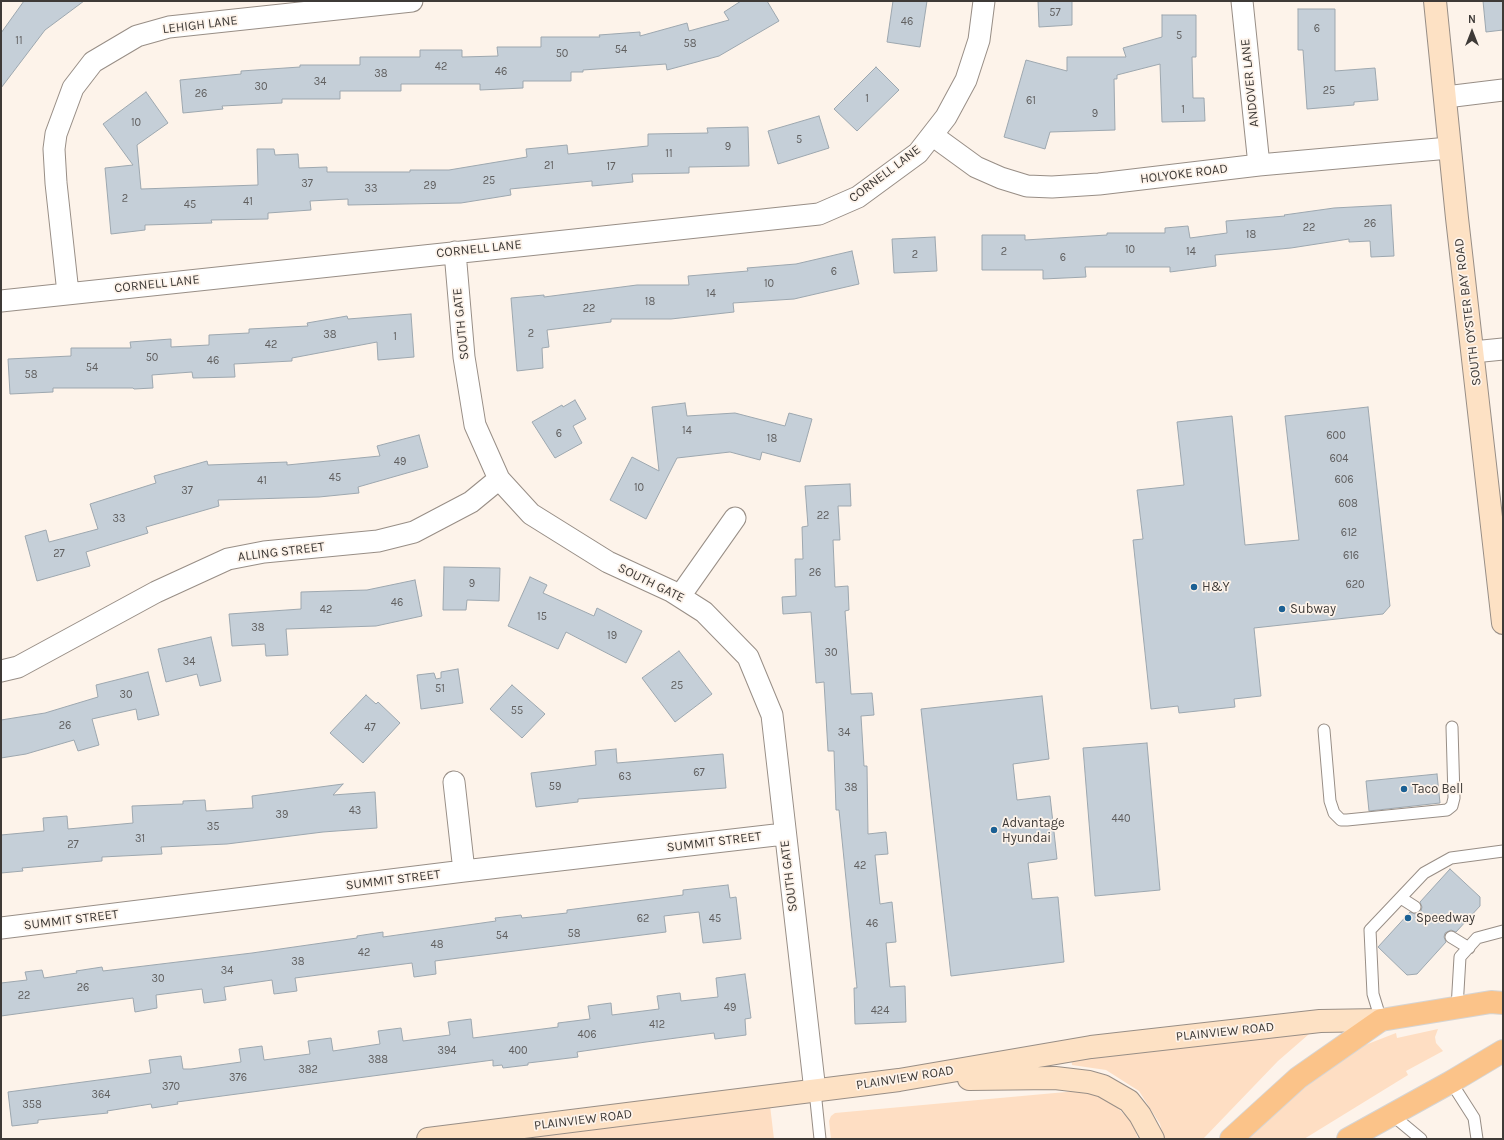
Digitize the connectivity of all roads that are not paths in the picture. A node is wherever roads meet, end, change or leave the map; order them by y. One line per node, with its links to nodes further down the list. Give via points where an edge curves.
1 (412, 1): 11 (street, LEHIGH LANE, via 169,27 137,36 93,62 73,88 56,134 54,149)
2 (984, 1): 7 (street, CORNELL LANE, via 979,40 966,80 946,117)
3 (1242, 1): 9 (street, ANDOVER LANE)
4 (1435, 1): 6 (main road, SOUTH OYSTER BAY ROAD)
5 (1503, 90): 6 (street)
6 (1446, 96): 8 (main road, SOUTH OYSTER BAY ROAD)
7 (932, 135): 9 (street, HOLYOKE ROAD, via 976,166 1001,178 1027,186 1099,184); 10 (street, CORNELL LANE, via 918,153 858,197 819,214)
8 (1449, 148): 9 (street, HOLYOKE ROAD); 14 (main road, SOUTH OYSTER BAY ROAD)
9 (1259, 165)
10 (455, 252): 11 (street, CORNELL LANE); 15 (street, SOUTH GATE, via 464,358 475,425)
11 (68, 293): 12 (street, CORNELL LANE)
12 (1, 301)
13 (1503, 349): 14 (street)
14 (1472, 352): 18 (main road, SOUTH OYSTER BAY ROAD)
15 (498, 480): 17 (street, SOUTH GATE, via 531,514 608,562); 19 (street, ALLING STREET, via 471,502 414,532 378,541 264,552 228,559 156,592 18,668)
16 (735, 518): 17 (street)
17 (680, 596): 23 (street, SOUTH GATE, via 704,612 748,657 772,716)
18 (1502, 609)
19 (1, 671)
20 (1452, 727): 21 (lane, via 1452,806 1447,810 1347,820 1341,820 1334,813 1330,801)
21 (1324, 730)
22 (454, 782): 25 (street)
23 (784, 834): 25 (street, SUMMIT STREET); 38 (street, SOUTH GATE)
24 (1503, 851): 26 (lane, via 1450,858 1424,873)
25 (464, 871): 28 (street, SUMMIT STREET)
26 (1401, 898): 27 (lane); 34 (lane, via 1370,930 1372,994)
27 (1415, 907)
28 (1, 928)
29 (1503, 931): 31 (lane, via 1477,938)
30 (1451, 937): 31 (lane)
31 (1469, 948): 33 (lane, via 1460,957)
32 (1503, 1003): 33 (main road, via 1491,1002)
33 (1457, 1008): 34 (main road)
34 (1381, 1020): 36 (main road, PLAINVIEW ROAD, via 1320,1021 1091,1047); 43 (main road, via 1298,1078)
35 (1503, 1050): 37 (main road)
36 (899, 1080): 38 (main road, PLAINVIEW ROAD); 42 (main road, via 1055,1078 1089,1082 1129,1101)
37 (1451, 1082): 39 (main road); 46 (lane, via 1474,1118)
38 (815, 1091): 40 (main road, PLAINVIEW ROAD); 41 (lane)
39 (1391, 1114): 44 (main road); 45 (lane)
40 (428, 1139)
41 (820, 1139)
42 (1153, 1139)
43 (1231, 1139)
44 (1348, 1139)
45 (1421, 1139)
46 (1477, 1139)

